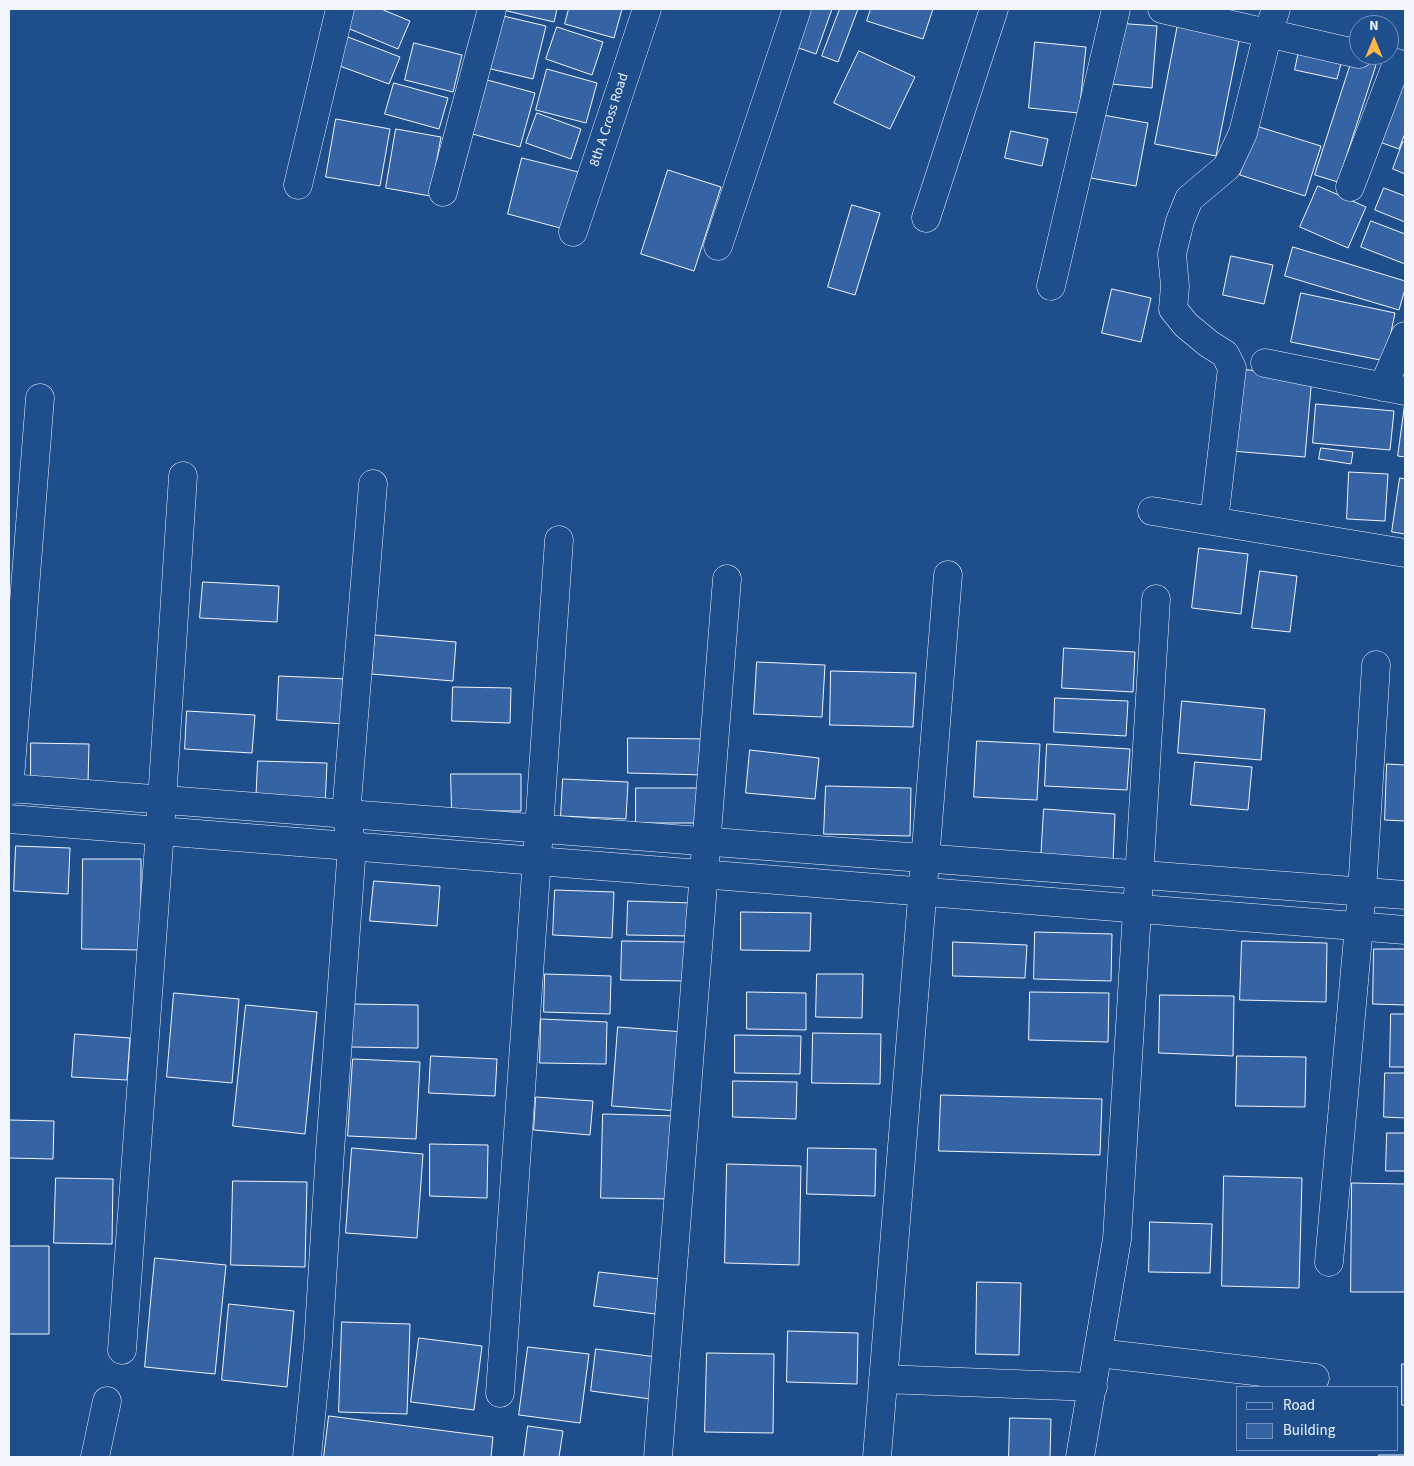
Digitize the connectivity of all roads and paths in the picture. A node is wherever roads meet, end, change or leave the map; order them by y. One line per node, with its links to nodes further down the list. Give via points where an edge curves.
1 (340, 9): 11 (street)
2 (492, 9): 13 (street)
3 (647, 9): 15 (street, 8th A Cross Road)
4 (797, 9): 16 (street)
5 (994, 9): 14 (street)
6 (1116, 9): 17 (street)
7 (1162, 9): 8 (street)
8 (1272, 21): 9 (street); 25 (street, via 1243,133 1228,167 1189,199 1172,254 1173,309 1186,325 1225,354 1232,368)
9 (1349, 51)
10 (1401, 64): 12 (street)
11 (298, 184)
12 (1350, 187)
13 (443, 192)
14 (926, 218)
15 (573, 232)
16 (718, 246)
17 (1051, 286)
18 (1405, 336): 20 (street)
19 (1266, 363): 20 (street)
20 (1394, 389)
21 (40, 398): 32 (street)
22 (183, 476): 33 (street)
23 (373, 484): 34 (street)
24 (1152, 511): 25 (street)
25 (1214, 521): 27 (street)
26 (559, 540): 36 (street)
27 (1405, 553)
28 (948, 575): 40 (street)
29 (728, 579): 38 (street)
30 (1156, 599): 43 (street)
31 (1376, 665): 45 (street)
32 (9, 789): 33 (street)
33 (162, 799): 34 (street); 37 (street)
34 (346, 814): 36 (street); 39 (street)
35 (9, 819): 37 (street)
36 (539, 828): 38 (street); 41 (street)
37 (160, 831): 39 (street); 51 (street)
38 (707, 841): 40 (street); 42 (street)
39 (352, 846): 41 (street); 59 (street, via 318,1346)
40 (926, 858): 43 (street); 44 (street)
41 (537, 861): 42 (street); 56 (street)
42 (704, 874): 44 (street); 60 (street)
43 (1139, 874): 45 (street); 47 (street)
44 (923, 892): 47 (street); 54 (street)
45 (1362, 892): 46 (street); 48 (street)
46 (1405, 895)
47 (1137, 909): 48 (street); 52 (street, via 1118,1239)
48 (1359, 926): 49 (street); 50 (street)
49 (1405, 930)
50 (1329, 1262)
51 (122, 1350)
52 (1098, 1352): 53 (street); 55 (street)
53 (1315, 1378)
54 (883, 1379): 55 (street); 61 (street)
55 (1093, 1387): 62 (street)
56 (500, 1393)
57 (107, 1401): 58 (street)
58 (95, 1457)
59 (307, 1457)
60 (658, 1457)
61 (878, 1457)
62 (1080, 1457)

